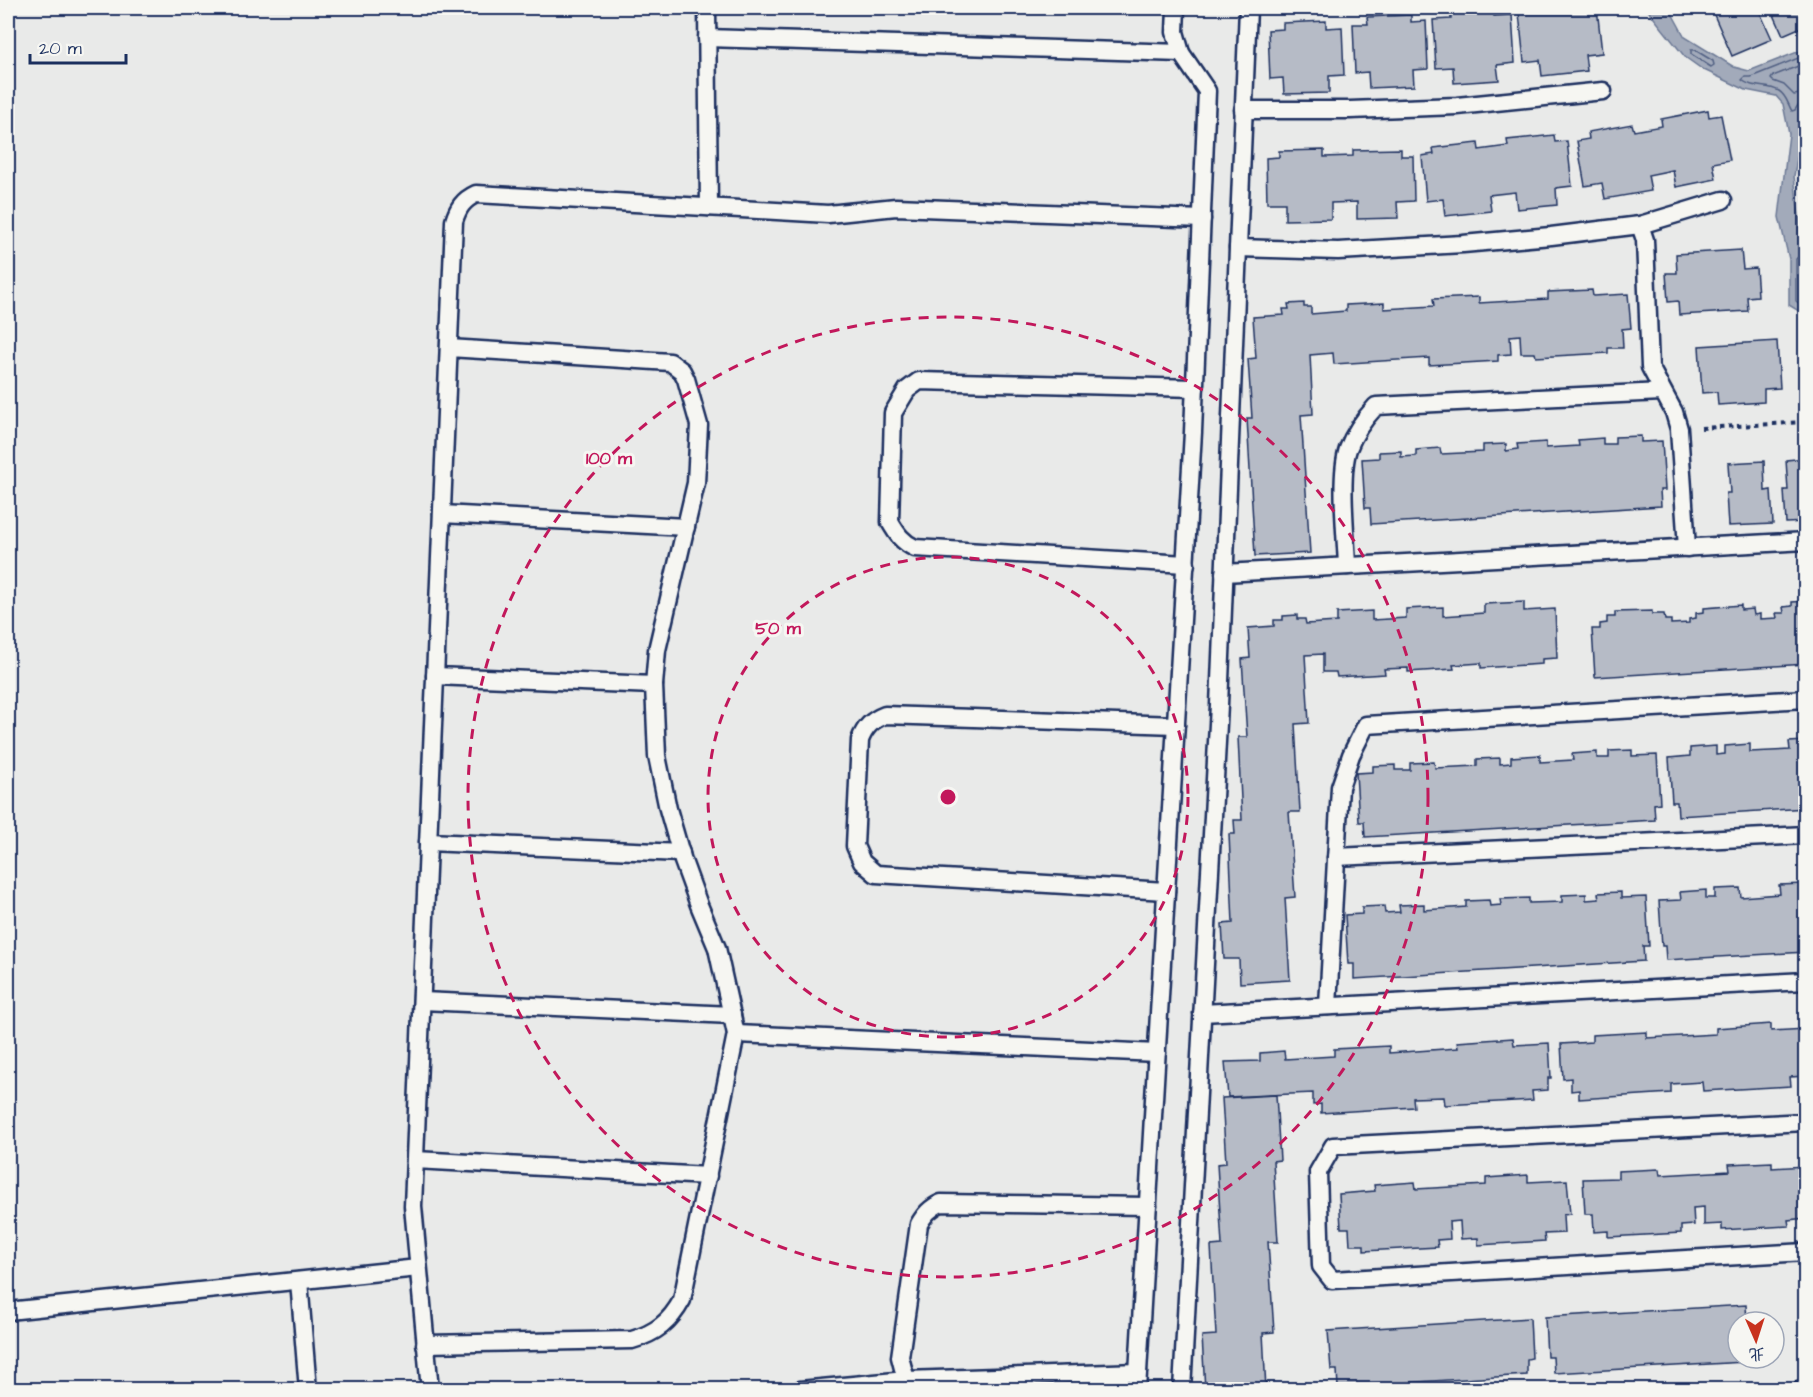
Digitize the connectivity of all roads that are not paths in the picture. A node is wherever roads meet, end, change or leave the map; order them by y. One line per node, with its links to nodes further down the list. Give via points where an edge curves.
1 (707, 8): 4 (lane)
2 (1176, 8): 5 (lane, via 1175,32)
3 (1248, 8): 7 (lane)
4 (707, 38): 5 (lane); 9 (lane)
5 (1181, 53): 10 (lane, via 1207,91)
6 (1603, 92): 7 (lane, via 1457,106)
7 (1243, 110): 12 (lane)
8 (1723, 200): 11 (lane)
9 (709, 207): 10 (lane, via 828,214 897,207); 13 (lane, via 476,194 469,197 454,221)
10 (1202, 219): 14 (lane)
11 (1640, 225): 12 (lane, via 1463,244 1338,251); 15 (lane, via 1645,240 1650,367)
12 (1238, 248): 22 (lane)
13 (449, 348): 16 (lane); 17 (lane, via 670,362 682,371 699,425 696,483)
14 (1195, 388): 20 (lane); 20 (lane, via 920,381 907,390 893,413 890,522 906,544 915,548)
15 (1662, 392): 19 (lane, via 1679,429); 21 (lane, via 1376,406 1355,434 1344,468)
16 (442, 514): 17 (lane); 23 (lane)
17 (686, 527): 24 (lane, via 657,650)
18 (1806, 541): 19 (lane)
19 (1687, 548): 21 (lane)
20 (1186, 564): 26 (lane)
21 (1347, 566): 22 (lane)
22 (1224, 573): 35 (lane)
23 (435, 676): 24 (lane); 28 (lane)
24 (654, 685): 29 (lane, via 657,756)
25 (1806, 699): 30 (lane, via 1366,725 1340,787)
26 (1176, 725): 31 (lane); 31 (lane, via 885,715 871,722 860,740 855,846 862,862 876,874)
27 (1806, 835): 30 (lane)
28 (428, 842): 29 (lane); 33 (lane)
29 (681, 853): 36 (lane, via 717,948)
30 (1336, 857): 34 (lane)
31 (1166, 891): 38 (lane)
32 (1806, 981): 34 (lane)
33 (422, 1001): 36 (lane); 40 (lane)
34 (1328, 1006): 35 (lane)
35 (1202, 1013): 54 (lane)
36 (732, 1015): 37 (lane)
37 (736, 1034): 38 (lane); 41 (lane)
38 (1157, 1053): 42 (lane)
39 (1806, 1122): 43 (lane, via 1333,1146 1318,1172 1321,1266 1332,1280)
40 (415, 1160): 41 (lane); 44 (lane)
41 (708, 1176): 47 (lane, via 682,1300 661,1327 632,1340)
42 (1148, 1206): 48 (lane); 49 (lane, via 940,1203 927,1211 919,1224 900,1357)
43 (1806, 1252)
44 (418, 1268): 45 (lane); 47 (lane)
45 (299, 1281): 46 (lane); 50 (lane)
46 (8, 1311)
47 (424, 1344): 51 (lane)
48 (1138, 1372): 49 (lane); 53 (lane)
49 (906, 1380): 52 (lane)
50 (308, 1389)
51 (430, 1389)
52 (800, 1389)
53 (1137, 1389)
54 (1182, 1389)
55 (1801, 1389): 56 (lane)
56 (1806, 1389)

